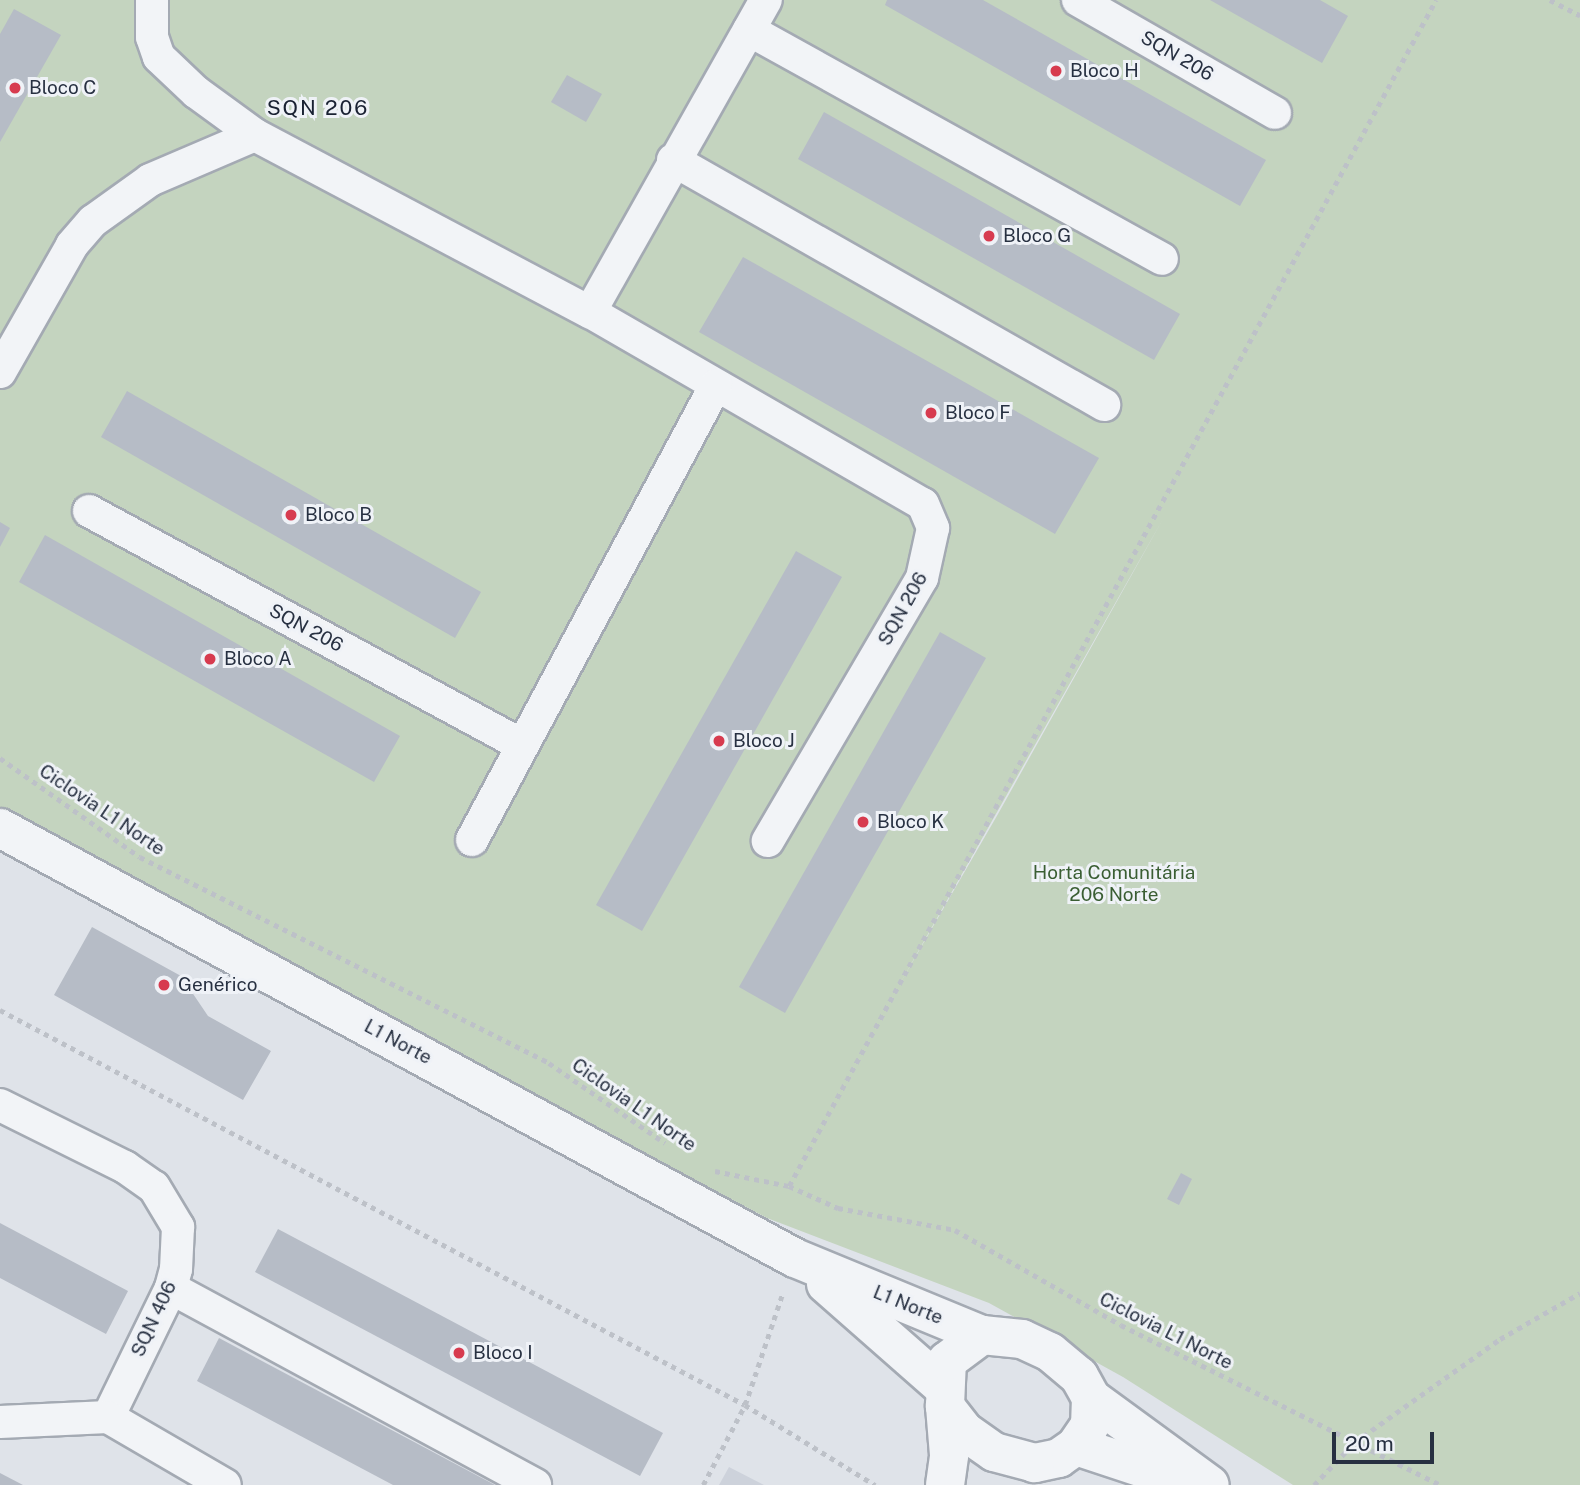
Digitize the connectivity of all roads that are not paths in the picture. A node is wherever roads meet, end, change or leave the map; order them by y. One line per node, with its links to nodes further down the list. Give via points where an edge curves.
1 (152, 0): 6 (street, SQN 206, via 152,37 159,57 196,92)
2 (766, 0): 4 (street)
3 (1078, 0): 5 (street, SQN 206)
4 (749, 30): 7 (street); 8 (street)
5 (1275, 113)
6 (255, 135): 9 (street, SQN 206); 10 (street, via 150,180 93,221 72,246)
7 (673, 160): 9 (street); 12 (street)
8 (1162, 259)
9 (590, 312): 11 (street, SQN 206)
10 (0, 372)
11 (716, 385): 14 (street); 17 (street, SQN 206, via 910,494 923,504 933,527 922,578)
12 (1104, 405)
13 (89, 511): 14 (street, SQN 206)
14 (522, 745): 16 (street)
15 (0, 828): 19 (street, L1 Norte)
16 (471, 840)
17 (768, 841)
18 (0, 1105): 20 (street, SQN 406, via 125,1167 154,1187 178,1227)
19 (795, 1258): 21 (street, L1 Norte); 22 (street, L1 Norte)
20 (171, 1287): 24 (street, SQN 406); 29 (street)
21 (982, 1335): 22 (street, via 947,1361); 23 (street, via 1021,1339 1050,1352 1079,1376)
22 (944, 1396): 27 (street, via 965,1432); 30 (street, via 949,1455)
23 (1091, 1398): 26 (street, via 1090,1425); 32 (street)
24 (108, 1417): 25 (street); 28 (street)
25 (0, 1422)
26 (1076, 1446): 27 (street); 31 (street)
27 (1024, 1474)
28 (225, 1485)
29 (535, 1485)
30 (945, 1485)
31 (1193, 1485)
32 (1210, 1485)

